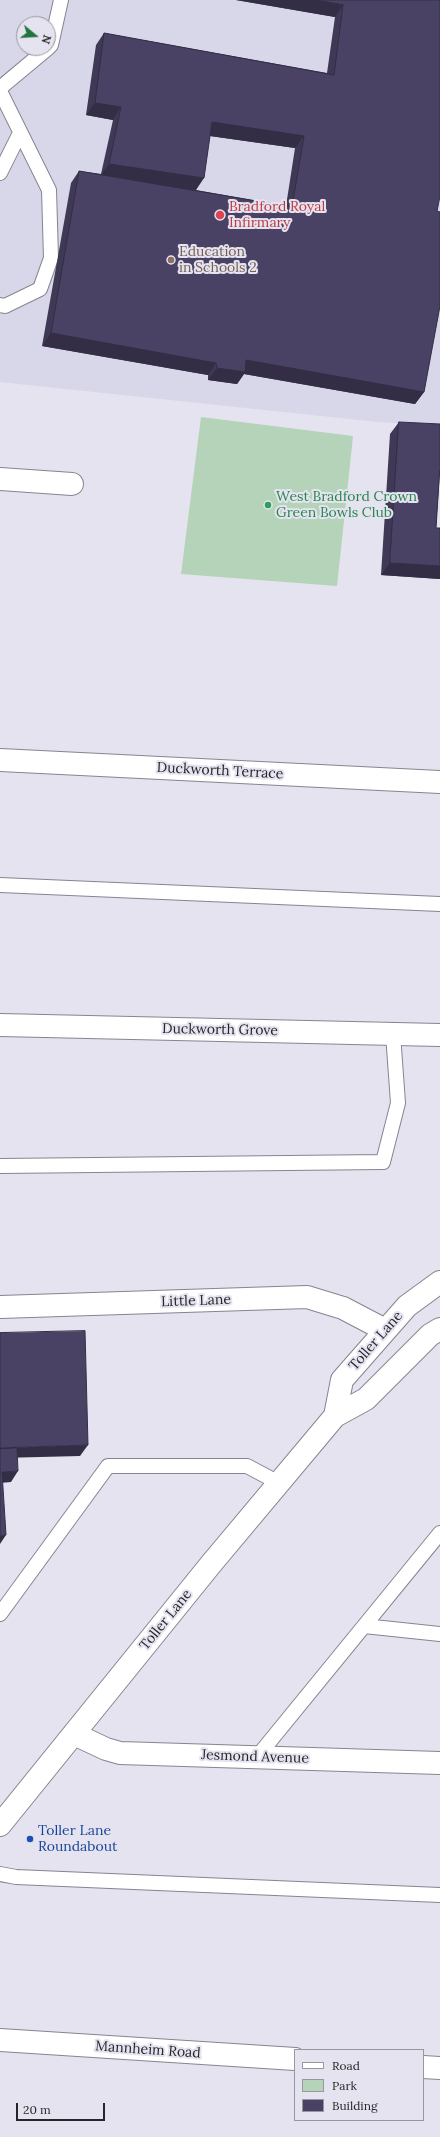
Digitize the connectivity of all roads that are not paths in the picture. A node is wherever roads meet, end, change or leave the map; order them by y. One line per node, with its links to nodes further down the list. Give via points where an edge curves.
1 (61, 0): 2 (lane)
2 (56, 22)
3 (39, 56): 4 (lane)
4 (0, 89): 5 (lane)
5 (20, 133): 6 (lane); 7 (lane, via 49,190 51,258 40,289 5,306)
6 (0, 173)
7 (0, 305)
8 (0, 479): 9 (street)
9 (72, 484)
10 (0, 760): 11 (street, Duckworth Terrace)
11 (440, 782)
12 (0, 885): 13 (lane)
13 (440, 904)
14 (0, 1025): 15 (street, Duckworth Grove)
15 (392, 1034): 16 (street, Duckworth Grove); 17 (lane, via 398,1103 383,1162)
16 (440, 1035)
17 (0, 1166)
18 (440, 1282): 21 (street, Toller Lane, via 407,1306)
19 (0, 1307): 21 (street, Little Lane, via 307,1297 343,1308)
20 (440, 1328): 22 (street, Toller Lane)
21 (385, 1330): 22 (street); 23 (street, Toller Lane, via 342,1380)
22 (388, 1375): 23 (street, Toller Lane, via 366,1399)
23 (335, 1416): 24 (street, Toller Lane)
24 (279, 1483): 26 (lane, via 248,1466 108,1466); 29 (street, Toller Lane)
25 (440, 1533): 27 (lane)
26 (0, 1614)
27 (364, 1626): 28 (lane); 30 (lane)
28 (440, 1634)
29 (74, 1734): 30 (street, Jesmond Avenue, via 120,1753); 32 (street, Toller Lane)
30 (257, 1757): 31 (street, Jesmond Avenue)
31 (440, 1763)
32 (0, 1825)
33 (0, 1874): 34 (lane, via 16,1877)
34 (440, 1895)
35 (0, 2040): 36 (street, Mannheim Road)
36 (294, 2059)
37 (424, 2067): 38 (street)
38 (440, 2068)

